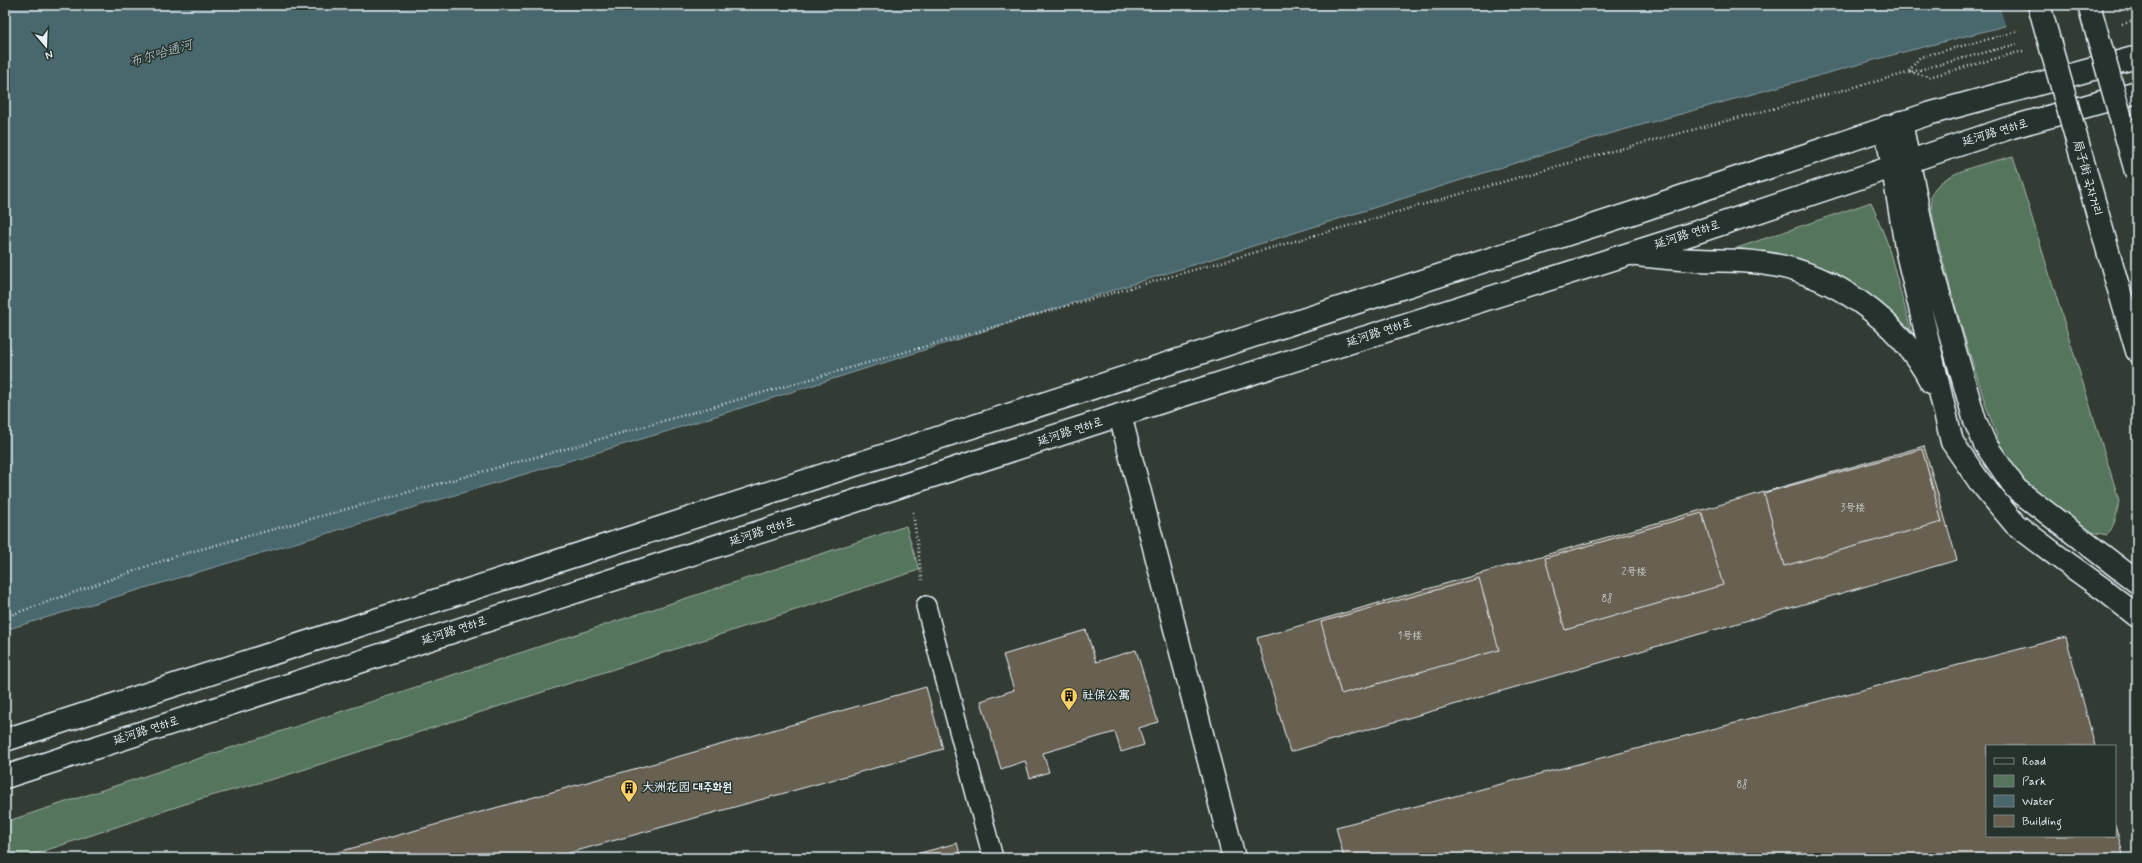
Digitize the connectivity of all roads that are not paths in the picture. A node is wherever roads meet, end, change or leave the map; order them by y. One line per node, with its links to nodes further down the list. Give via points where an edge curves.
1 (2039, 5): 9 (main road, 局子街 국자거리, bridge)
2 (2089, 5): 7 (main road, bridge)
3 (2137, 57): 5 (main road, via 1968,101)
4 (2137, 92): 6 (main road, 延河路 연하로, via 2012,127)
5 (1893, 125): 6 (main road); 15 (main road, via 1645,209)
6 (1900, 164): 8 (main road, 延河路 연하로); 10 (main road, via 1908,254); 12 (main road, via 1975,421 1985,444 2016,489)
7 (2137, 175)
8 (1625, 254): 10 (main road, via 1762,263 1811,276 1858,301 1883,320 1921,362); 11 (main road, 延河路 연하로)
9 (2137, 351)
10 (1942, 402): 14 (main road, via 1952,442 1979,481 2015,524 2104,588)
11 (1120, 416): 16 (main road, 延河路 연하로); 18 (main road)
12 (2137, 582)
13 (926, 606): 17 (lane)
14 (2137, 616)
15 (5, 740)
16 (5, 777)
17 (993, 858)
18 (1234, 858)

